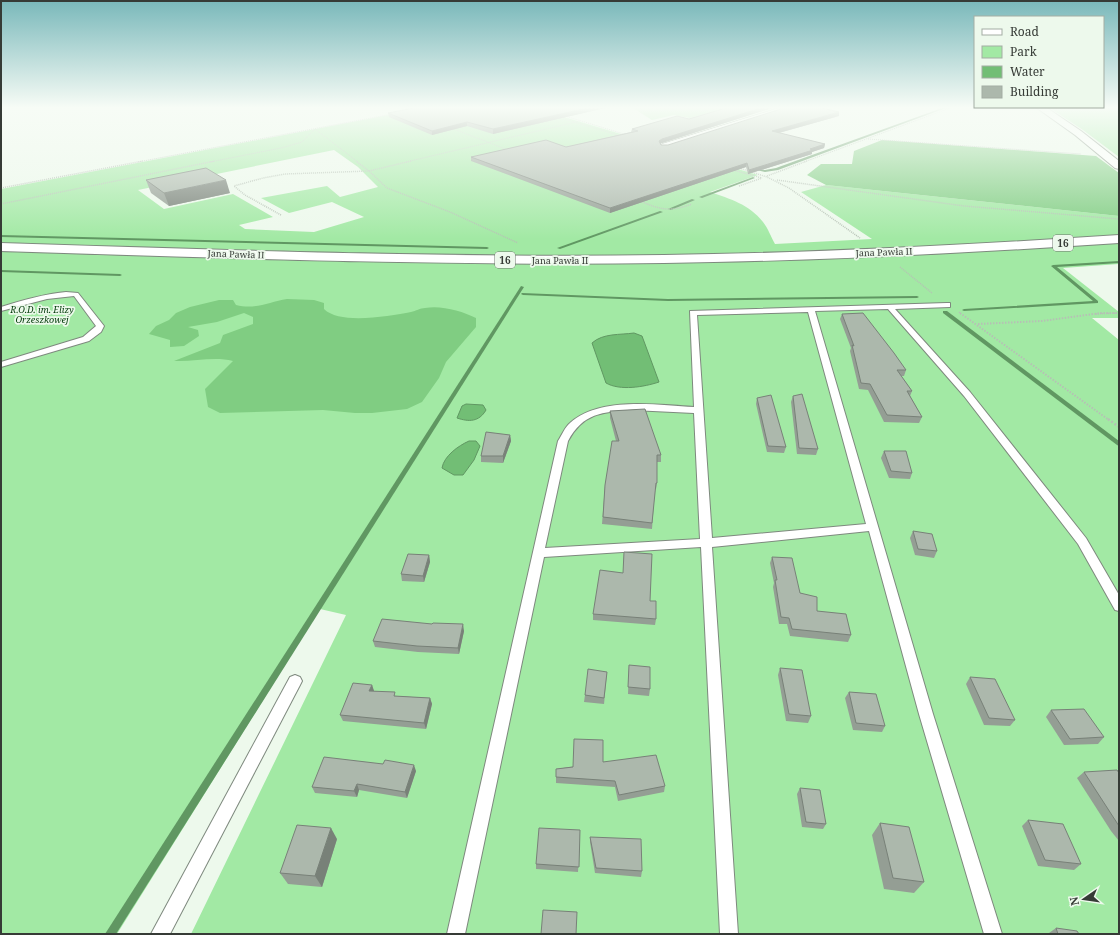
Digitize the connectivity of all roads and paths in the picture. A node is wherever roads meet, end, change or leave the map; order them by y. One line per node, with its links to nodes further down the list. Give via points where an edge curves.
1 (195, 152): 17 (path)
2 (263, 152): 19 (path)
3 (344, 152): 12 (path)
4 (448, 152): 12 (path)
5 (834, 152): 13 (path)
6 (1048, 152): 8 (path)
7 (1101, 152): 9 (main road)
8 (1082, 154)
9 (1119, 166)
10 (737, 168): 13 (path)
11 (732, 169): 14 (path)
12 (369, 171): 21 (path, via 277,174 234,186); 25 (path, via 387,188 450,212)
13 (766, 177): 14 (path); 15 (path)
14 (762, 178): 16 (path)
15 (774, 180): 22 (path, via 964,206); 23 (path)
16 (739, 186)
17 (1, 188)
18 (640, 202): 20 (path, via 662,210 674,211)
19 (1, 204)
20 (692, 204)
21 (281, 215)
22 (1119, 220)
23 (864, 240)
24 (1119, 240): 26 (main road, Jana Pawła II / 16, via 906,252 612,260 405,258)
25 (521, 244)
26 (1, 247)
27 (904, 271): 28 (path)
28 (947, 305): 29 (lane); 33 (path)
29 (890, 307): 31 (lane); 40 (lane, via 967,394 1082,541)
30 (1, 309): 34 (lane, via 65,293 76,294 100,326 86,339)
31 (811, 309): 35 (lane, via 692,313); 37 (lane)
32 (1119, 313): 33 (path, via 1042,321)
33 (977, 324): 36 (path)
34 (1, 365)
35 (698, 410): 38 (lane); 39 (lane, via 614,407 594,412 573,425 563,441)
36 (1119, 427)
37 (874, 527): 38 (lane); 45 (lane, via 926,714)
38 (706, 543): 39 (lane); 44 (lane)
39 (539, 553): 43 (lane)
40 (1119, 606)
41 (295, 681): 42 (lane)
42 (160, 934)
43 (456, 934)
44 (729, 934)
45 (993, 934)

